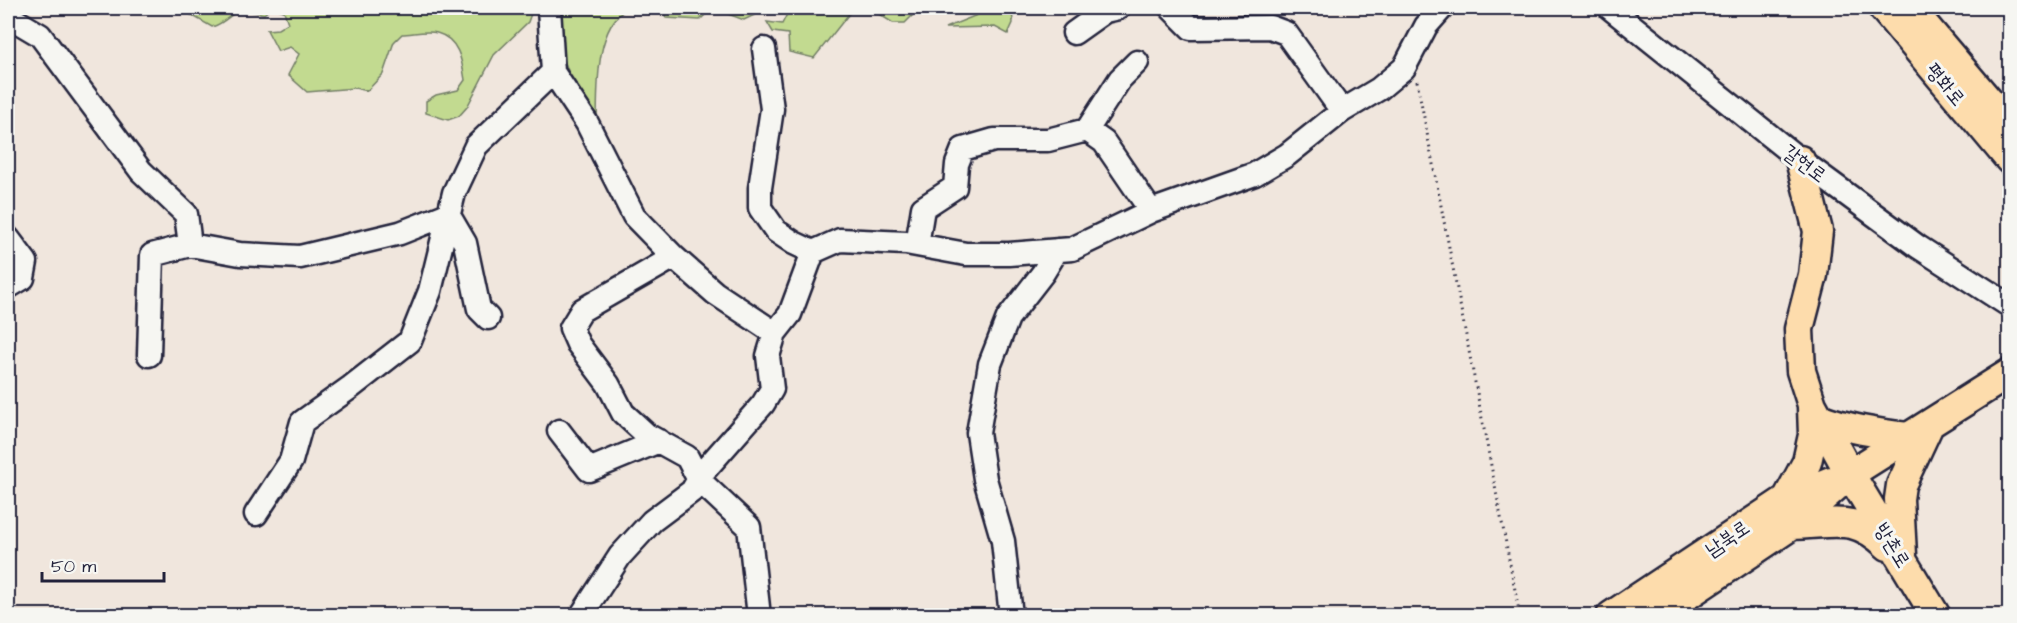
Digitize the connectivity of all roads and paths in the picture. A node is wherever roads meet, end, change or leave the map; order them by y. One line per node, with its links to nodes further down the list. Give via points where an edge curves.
1 (549, 8): 13 (street)
2 (1118, 8): 9 (street, via 1105,11)
3 (1171, 8): 14 (street, via 1191,28 1270,27 1286,33)
4 (1442, 8): 11 (street, via 1426,26)
5 (1610, 8): 17 (street, 갈현로)
6 (1882, 8): 18 (main road, 평화로)
7 (1910, 8): 15 (main road, 평화로)
8 (8, 16): 22 (street, via 40,35 141,171 186,214)
9 (1074, 33)
10 (764, 49): 25 (street, via 772,109 760,208 776,231)
11 (1412, 54): 14 (street, via 1404,68 1379,89); 45 (path)
12 (1137, 62): 16 (street, via 1120,79)
13 (553, 72): 20 (street, via 476,146); 26 (street, via 587,123 634,216)
14 (1342, 111): 19 (street, via 1287,155 1255,174)
15 (2010, 126)
16 (1087, 130): 19 (street, via 1104,142); 23 (street, via 1048,140 994,141 963,149 955,188 923,208)
17 (1800, 160): 28 (street, 갈현로, via 1917,246); 33 (main road, via 1818,231 1813,275 1799,329 1801,371)
18 (2010, 160)
19 (1151, 211): 24 (street, via 1072,249)
20 (448, 214): 22 (street, via 400,233 300,257 240,254); 29 (street, via 465,243 479,309); 40 (street, via 430,291 410,341 302,422 291,461)
21 (8, 238): 27 (street, via 26,262 23,278)
22 (190, 245): 31 (street, via 152,255)
23 (917, 245): 24 (street, via 966,254); 25 (street, via 840,240)
24 (1057, 250): 44 (street, via 1008,318 990,364 978,433 985,479 1003,541)
25 (813, 252): 30 (street, via 790,314)
26 (674, 257): 30 (street, via 715,293); 36 (street, via 582,310 571,328 623,413 646,435)
27 (8, 287)
28 (2010, 306)
29 (488, 318)
30 (775, 333): 38 (street, via 768,356 772,389)
31 (149, 355)
32 (2010, 373): 35 (main road, 남북로)
33 (1815, 411): 35 (main road, via 1838,426 1863,431); 37 (main road, 방촌로); 39 (main road, via 1807,462)
34 (559, 431): 36 (street, via 589,470)
35 (1918, 431): 37 (main road, 남북로); 41 (main road, via 1899,499)
36 (659, 441): 38 (street, via 687,457)
37 (1850, 474): 39 (main road, 남북로); 41 (main road, 방촌로)
38 (699, 480): 42 (street, via 693,491 652,521 620,556); 43 (street, via 749,527)
39 (1789, 512): 41 (main road, via 1828,524 1852,523 1873,532); 46 (main road, 남북로); 47 (main road, 남북로)
40 (256, 514)
41 (1902, 561): 48 (main road, 방촌로)
42 (581, 615)
43 (759, 615)
44 (1011, 615)
45 (1520, 615)
46 (1611, 615)
47 (1656, 615)
48 (1936, 615)

